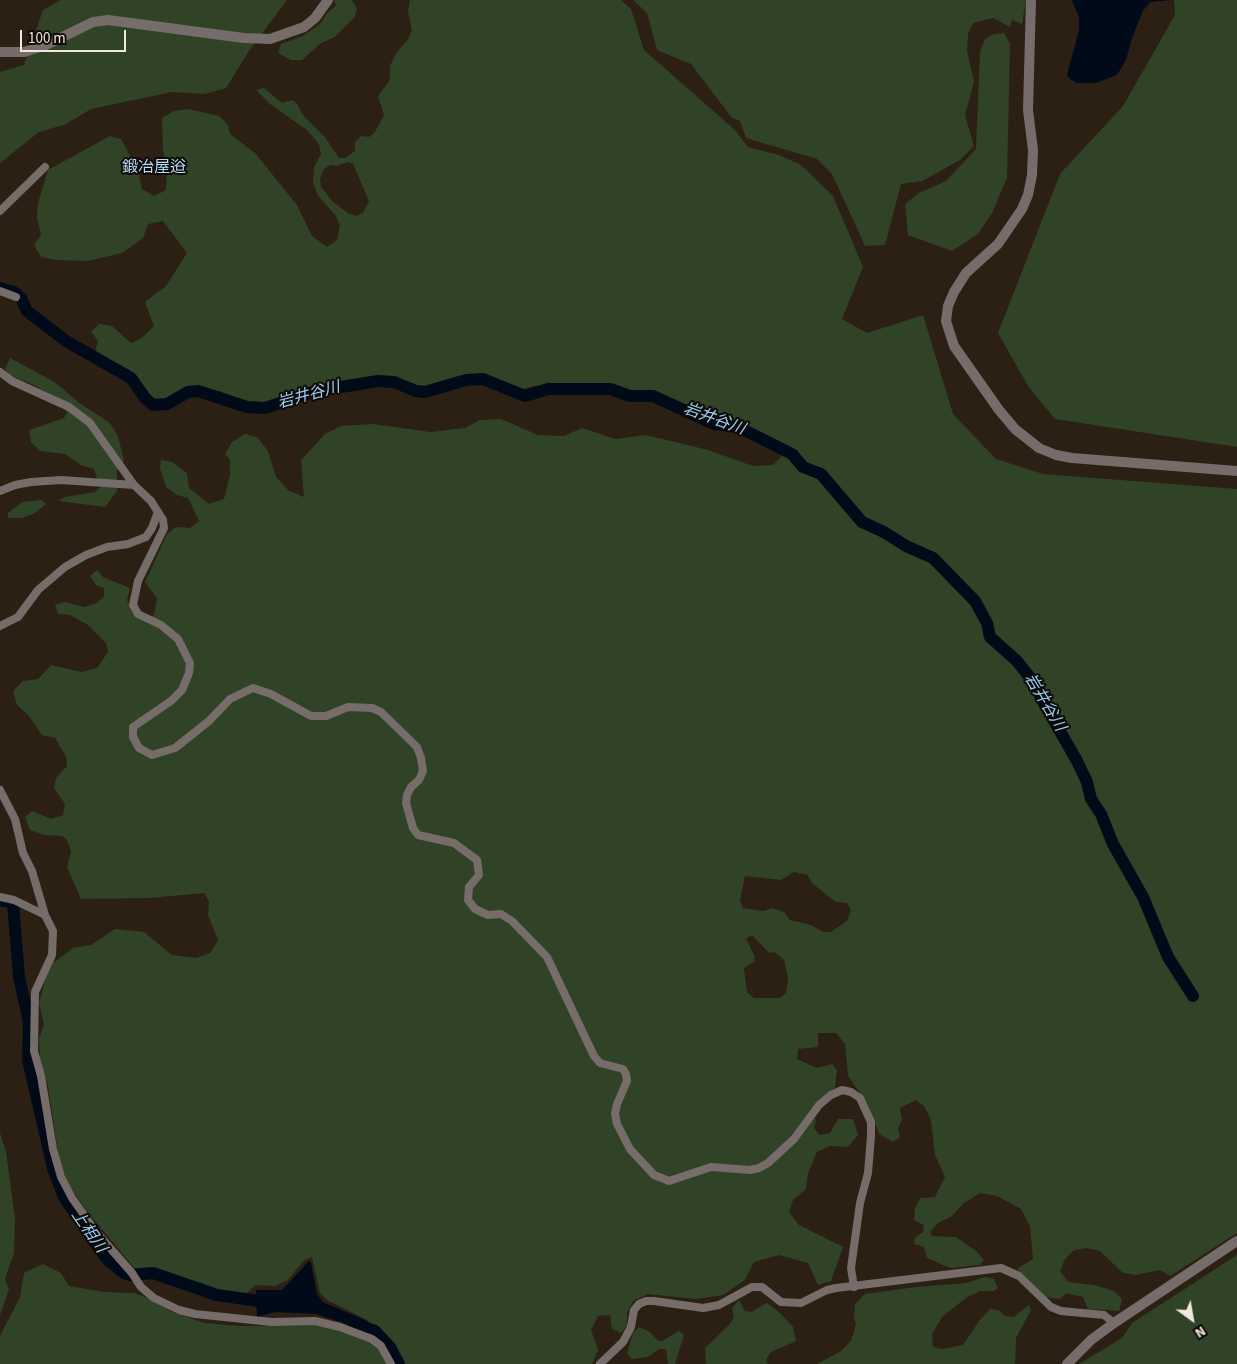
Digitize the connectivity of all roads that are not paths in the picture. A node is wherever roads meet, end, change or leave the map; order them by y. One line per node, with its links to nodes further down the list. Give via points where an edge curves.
1 (328, 0): 3 (street, via 316,18 304,27 270,39 108,20 93,22 24,52)
2 (1031, 0): 9 (street, via 1027,79 1033,150 1028,194 1022,209 998,244 966,273 954,292 946,321 954,346 999,410 1015,429 1039,448 1072,458)
3 (0, 52)
4 (45, 167): 5 (street)
5 (0, 211)
6 (0, 291): 7 (street)
7 (16, 297)
8 (0, 372): 10 (street, via 12,381 69,407 90,423)
9 (1237, 472)
10 (134, 485): 11 (street, via 61,480 31,482); 12 (street)
11 (0, 491)
12 (158, 512): 13 (street, via 146,537 107,547 65,567 38,590 18,617); 18 (street, via 164,528 138,581 133,605 138,614 161,625 178,639 190,663 182,690 133,727 133,737 140,748 152,755 176,748 230,699 253,688 272,694 310,716 326,716 348,707 372,708 381,712 417,747 421,758 423,770 420,780 411,787 406,803 413,828 418,835 454,843 477,860 479,875 469,886 468,900 475,909 488,915 501,914 512,921 547,957 594,1056 626,1074 627,1081 616,1109 617,1124 630,1149 654,1175 669,1181 711,1167 759,1168 794,1139 819,1105 831,1095 842,1090 860,1098 871,1122 872,1136 851,1268)
13 (0, 626)
14 (0, 790): 16 (street, via 18,828 23,853)
15 (0, 897): 16 (street)
16 (45, 914): 20 (street, via 53,931 54,945 35,992 34,1051 61,1177 96,1232 141,1287 154,1298 179,1310 272,1322 315,1321 358,1332 381,1346)
17 (1237, 1242): 19 (street)
18 (854, 1287): 19 (street, via 1001,1268 1019,1276 1051,1307 1104,1315); 21 (street, via 827,1290 801,1303 781,1302 762,1287 752,1286 725,1303 703,1308 646,1300 634,1310 631,1327 623,1342)
19 (1114, 1323): 22 (street)
20 (391, 1364)
21 (600, 1364)
22 (1067, 1364)

